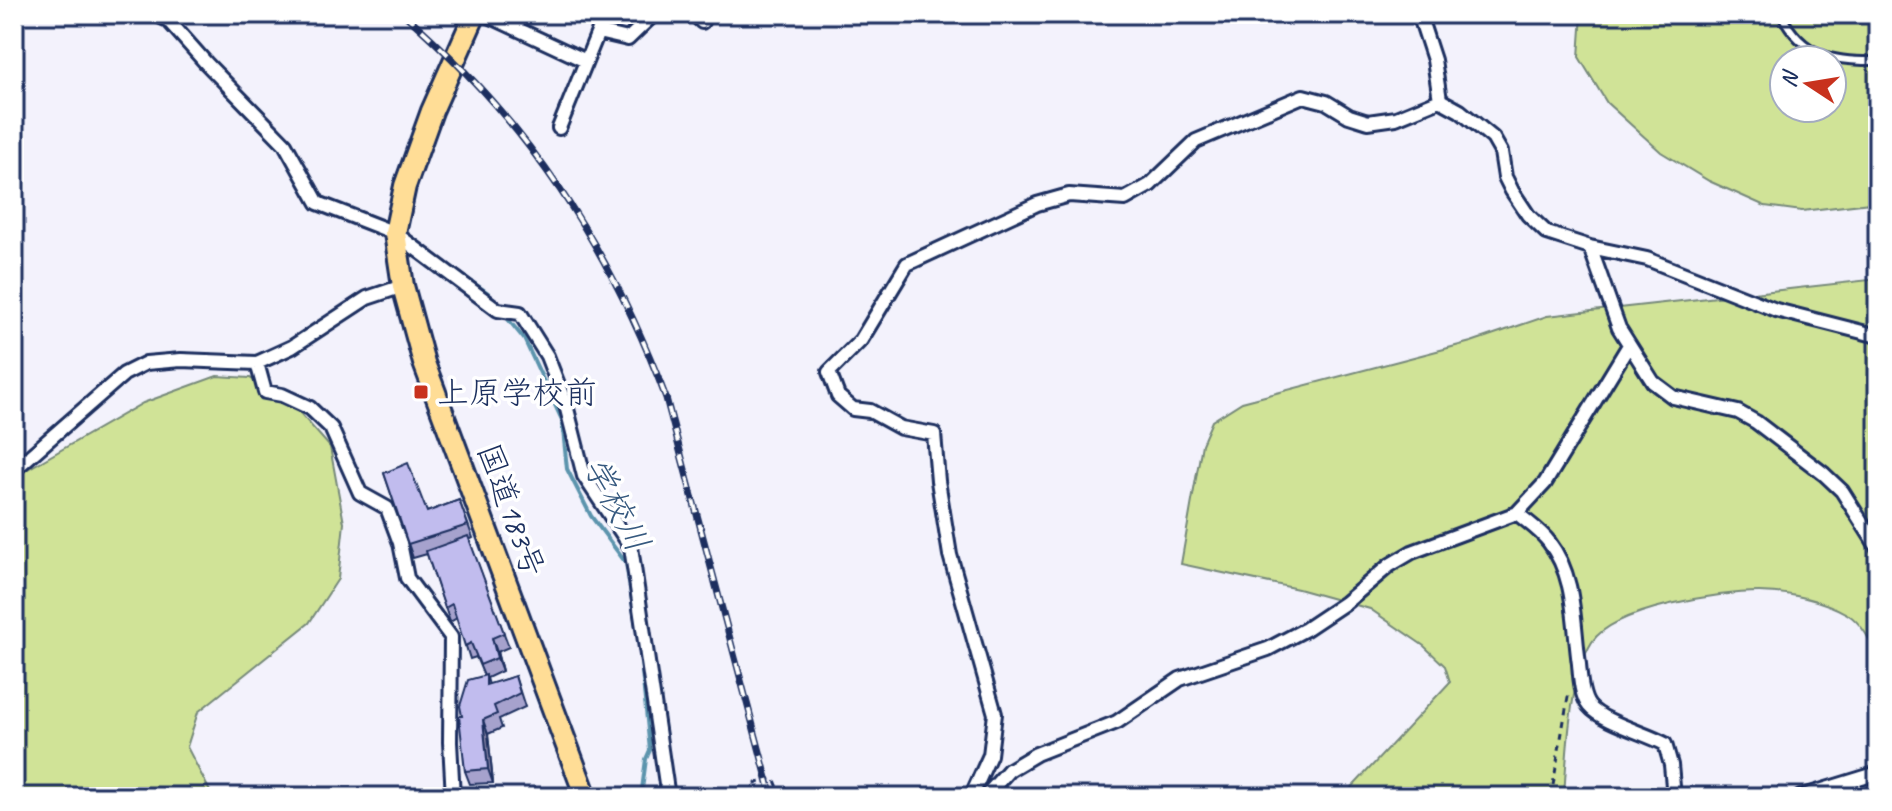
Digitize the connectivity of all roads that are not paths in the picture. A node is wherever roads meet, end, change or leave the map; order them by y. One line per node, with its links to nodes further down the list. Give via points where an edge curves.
1 (155, 14): 11 (street, via 168,20 278,135 318,203)
2 (475, 14): 11 (highway, 国道183号, via 432,111 405,186)
3 (485, 14): 7 (street)
4 (654, 14): 7 (street, via 628,39 598,32)
5 (1419, 14): 9 (street)
6 (1781, 14): 8 (lane, via 1788,28 1815,52 1841,62)
7 (586, 61): 10 (street)
8 (1878, 61)
9 (1440, 100): 12 (street, via 1493,138 1512,191 1538,226); 24 (street, via 1396,118 1368,122 1303,96 1196,141 1150,185 1125,199 1069,195 1037,204 907,264 861,340 829,372 838,396 853,409 934,434 950,555 995,714 990,755)
10 (559, 128)
11 (395, 233): 13 (highway, 国道183号); 23 (street, via 498,310 520,313 547,356 584,476 631,547)
12 (1590, 247): 14 (street, via 1647,259 1747,300); 15 (street)
13 (403, 286): 16 (street, via 367,298 292,347); 22 (highway, 国道183号, via 424,363)
14 (1878, 336)
15 (1629, 345): 18 (street, via 1545,483); 19 (street, via 1653,382 1673,397 1738,412 1824,474 1842,491)
16 (257, 363): 17 (street, via 146,363 124,374); 21 (street, via 265,392 310,408 331,428 360,493 387,508 407,578 451,637)
17 (14, 470)
18 (1517, 513): 25 (street, via 1412,552 1306,629 1268,649 1180,679 1117,722 1036,754 1009,770); 26 (street, via 1550,543 1566,576 1589,705 1617,724 1665,744)
19 (1878, 548)
20 (1878, 773): 27 (street)
21 (453, 797)
22 (586, 797)
23 (668, 797)
24 (971, 797)
25 (985, 797)
26 (1674, 797)
27 (1800, 797)

